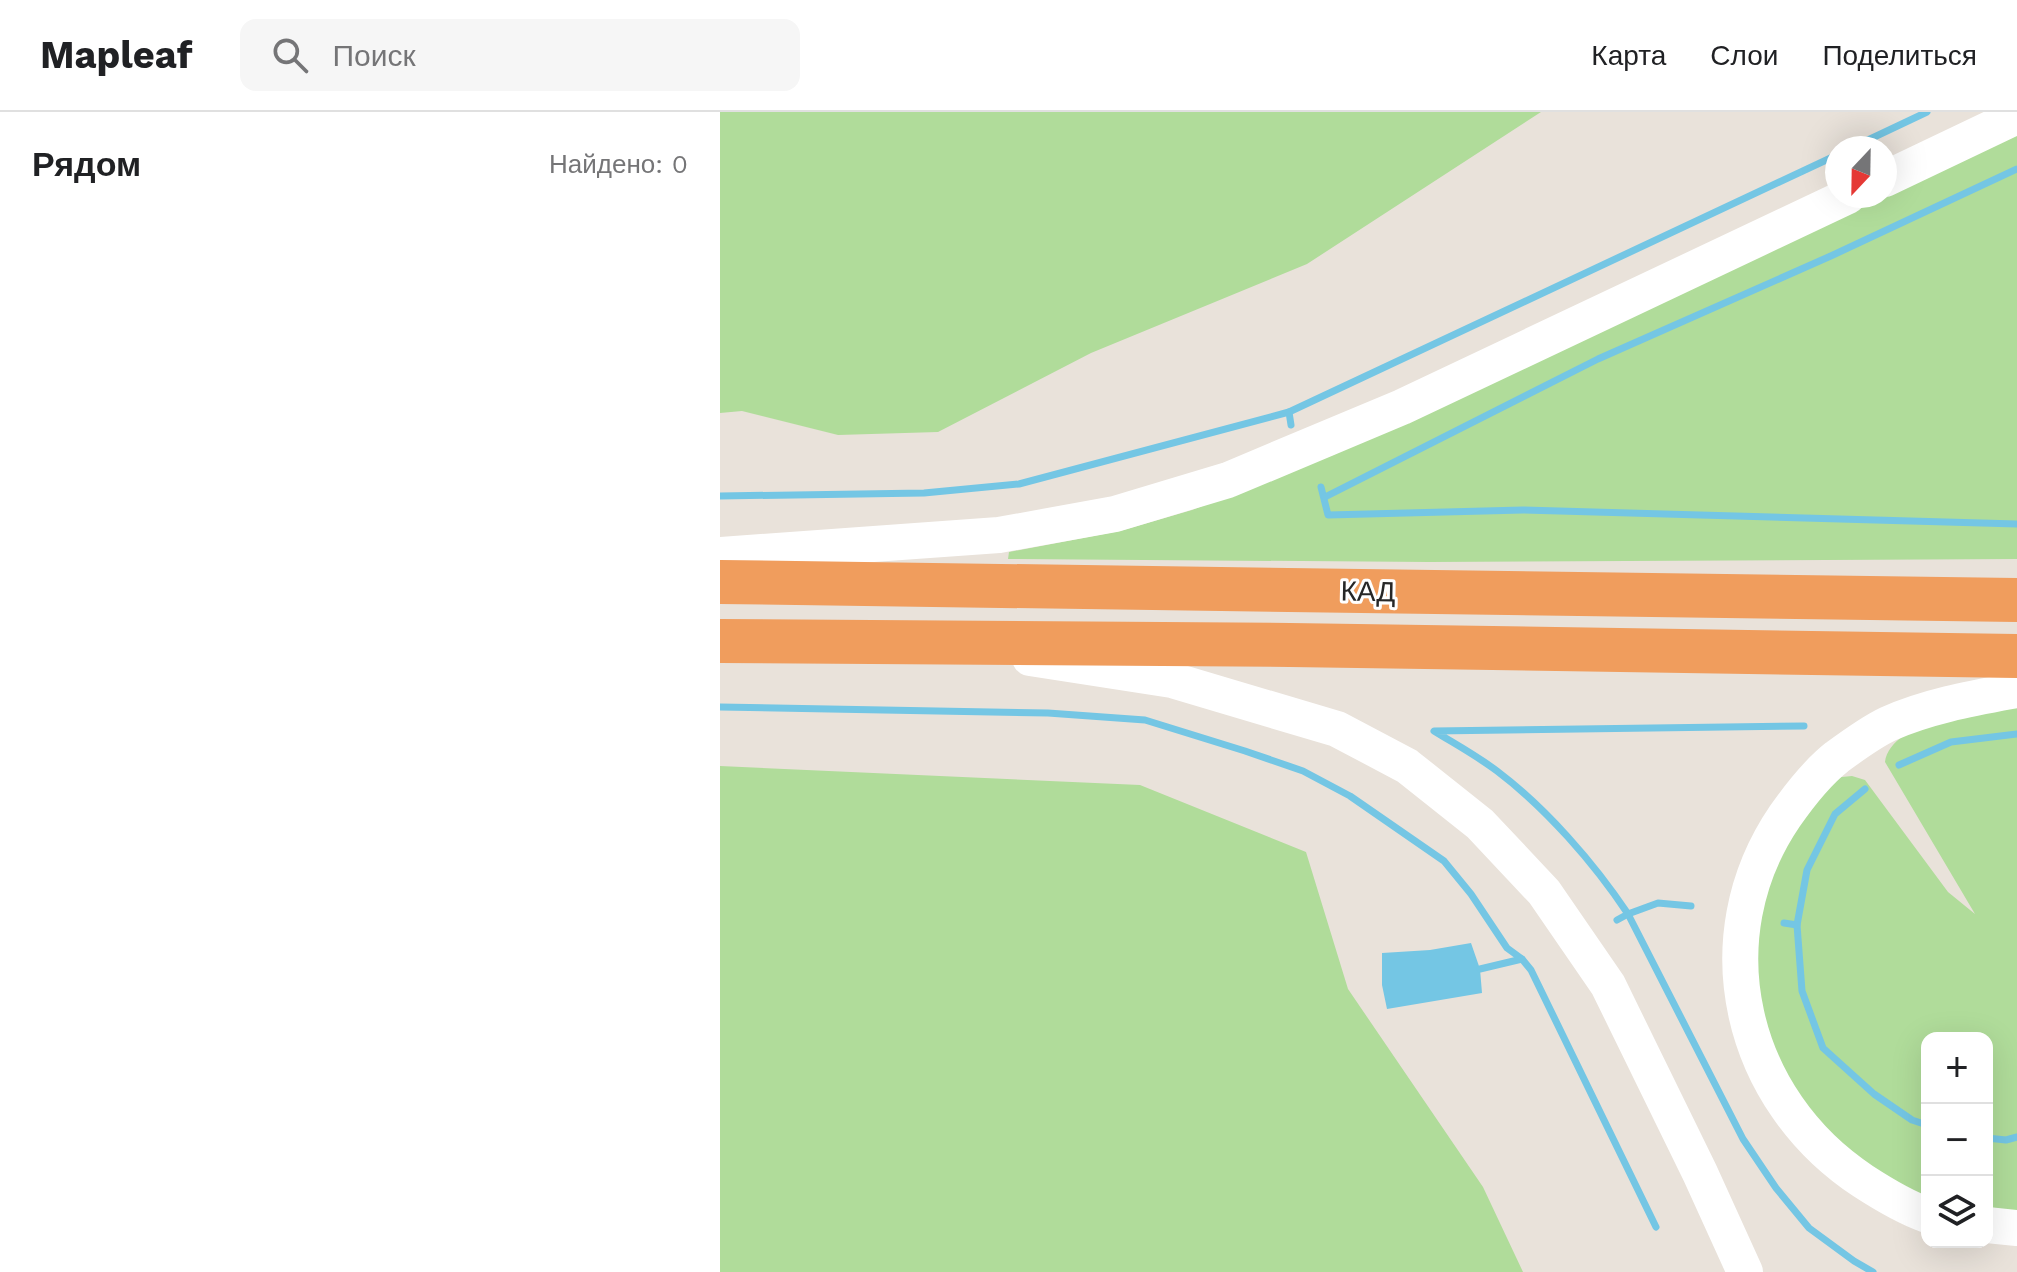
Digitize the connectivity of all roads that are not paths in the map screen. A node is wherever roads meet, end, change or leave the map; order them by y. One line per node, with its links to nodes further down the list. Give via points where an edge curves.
1 (2017, 116): 2 (main road)
2 (1897, 173)
3 (1825, 207): 4 (main road, via 1402,407 1228,480 1115,514 999,535)
4 (720, 555)
5 (720, 582): 6 (highway, КАД)
6 (2017, 600)
7 (720, 641): 8 (highway, КАД)
8 (938, 644): 9 (highway, КАД); 14 (main road, via 1172,680 1337,729 1407,766 1480,824 1544,892 1608,985)
9 (2017, 656)
10 (2017, 690): 11 (main road, via 1888,724 1835,758 1766,844 1741,925 1739,973 1750,1032 1772,1087 1840,1166)
11 (1921, 1212)
12 (1993, 1226): 13 (main road)
13 (2017, 1228)
14 (1745, 1272)

